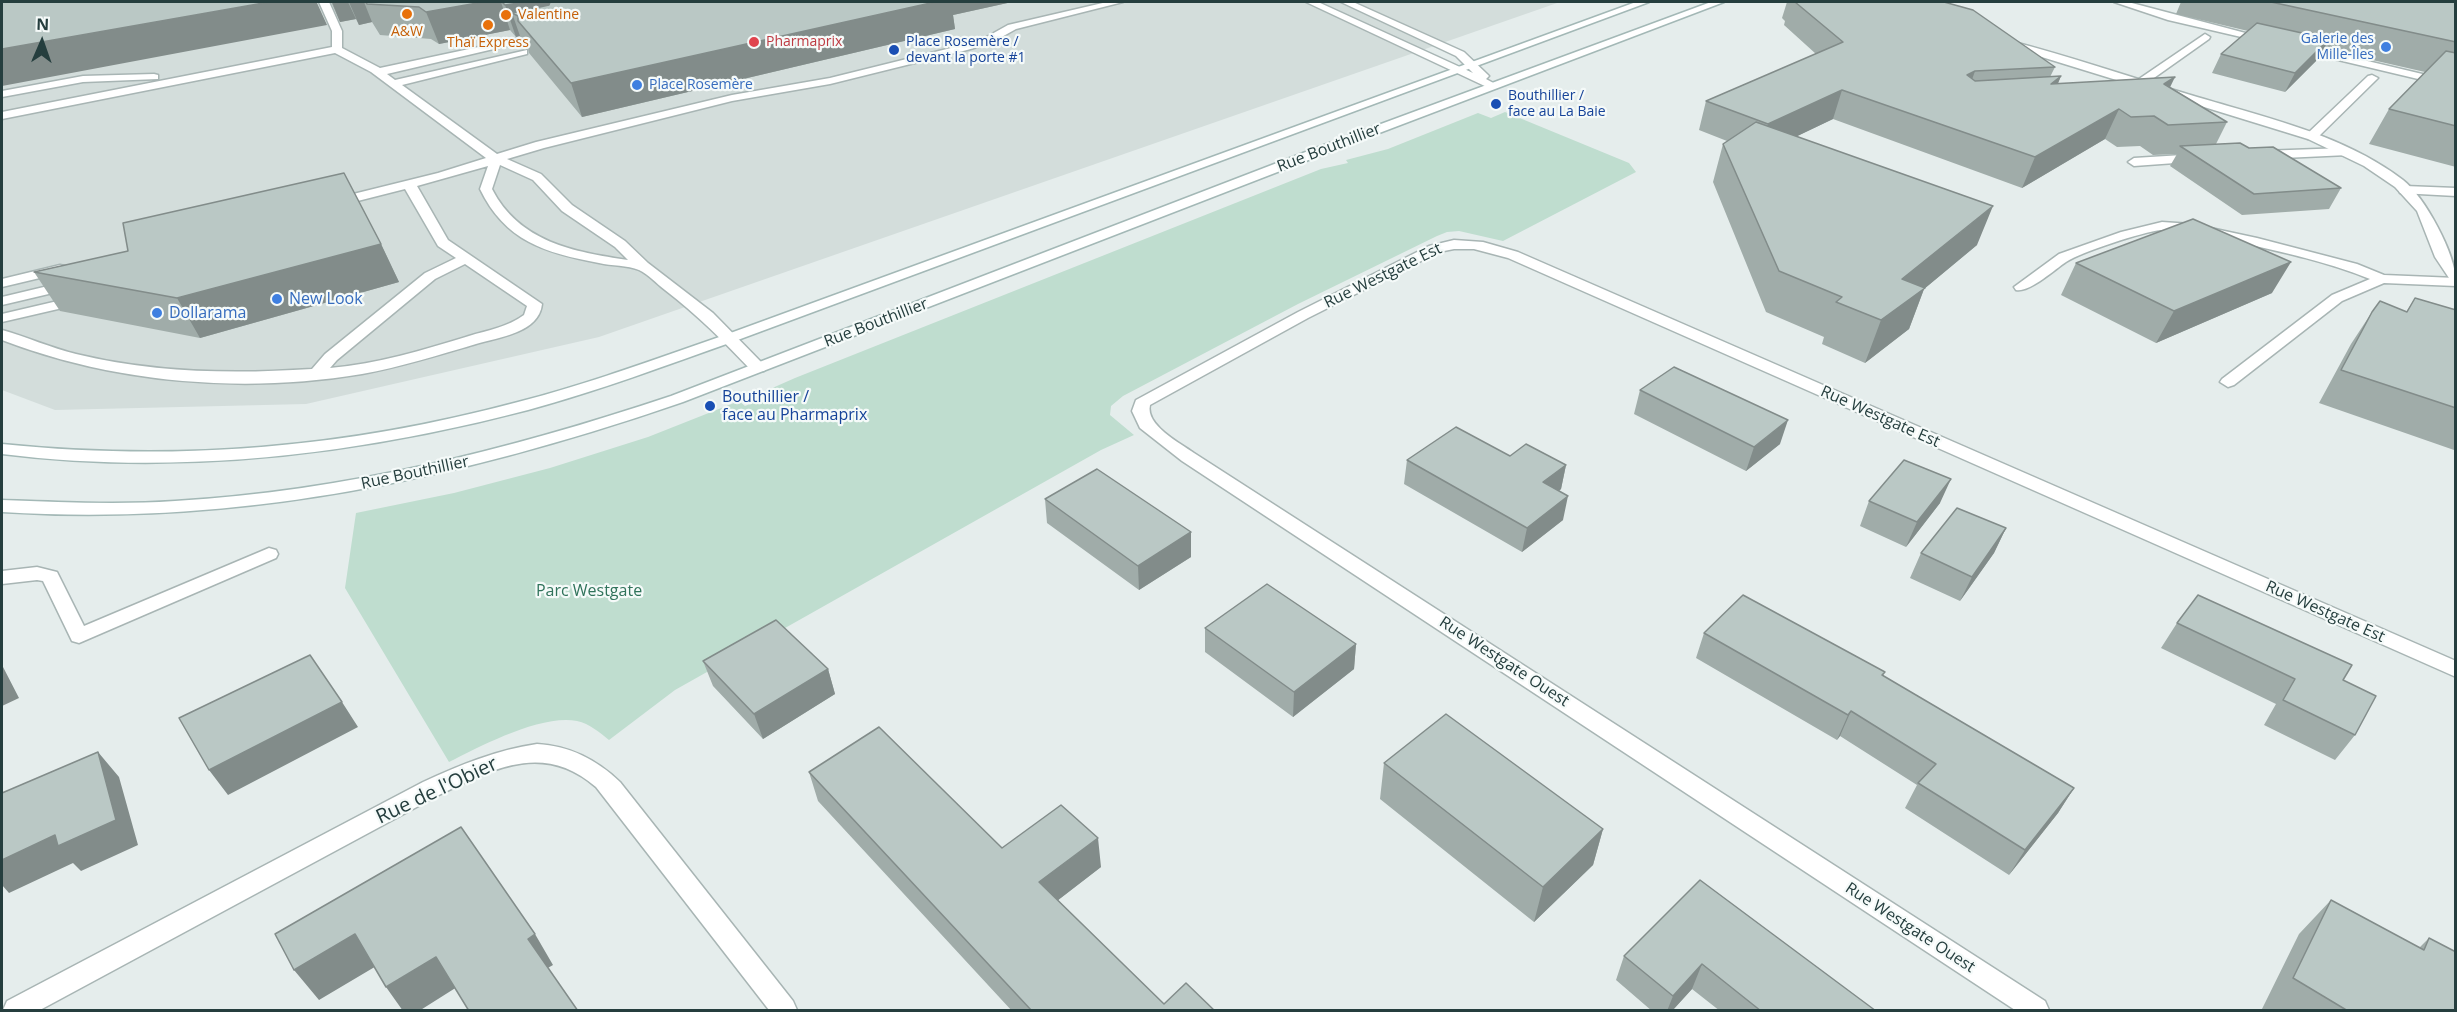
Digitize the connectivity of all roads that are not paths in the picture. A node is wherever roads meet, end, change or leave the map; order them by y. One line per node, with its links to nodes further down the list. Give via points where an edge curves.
1 (324, 2): 13 (street, via 337,31)
2 (1118, 2): 29 (street, via 1012,27 963,48 830,81 732,98)
3 (1311, 2): 15 (street)
4 (1346, 2): 15 (street, via 1460,54)
5 (1644, 2): 15 (street, Rue Bouthillier)
6 (1719, 2): 21 (street, Rue Bouthillier)
7 (2120, 2): 20 (street, via 2172,18)
8 (2138, 2): 9 (street)
9 (2174, 10)
10 (555, 32): 16 (street)
11 (2205, 37): 22 (street)
12 (2000, 42): 22 (street)
13 (338, 49): 16 (street); 17 (street)
14 (523, 52): 19 (street)
15 (1465, 67): 21 (street); 48 (street, Rue Bouthillier)
16 (378, 72): 19 (street)
17 (207, 75): 23 (street, via 82,79); 24 (street)
18 (2372, 78): 25 (street)
19 (392, 84): 29 (street)
20 (2456, 85)
21 (1493, 86): 49 (street, Rue Bouthillier)
22 (2139, 89): 25 (street, via 2173,93)
23 (2, 94)
24 (2, 116)
25 (2312, 136): 26 (street)
26 (2344, 152): 27 (street); 32 (street, via 2368,163)
27 (2251, 156)
28 (2216, 158): 30 (street)
29 (496, 159): 31 (street); 37 (street, via 537,177 567,208 620,244); 37 (street, via 486,189 494,206 515,227 541,242 591,259)
30 (2134, 162)
31 (409, 184): 34 (street); 35 (street, via 437,236)
32 (2405, 190): 33 (street); 39 (street, via 2423,210)
33 (2456, 192)
34 (316, 207)
35 (465, 259): 50 (street, via 430,276 331,357); 50 (street, via 536,304 529,320 384,365)
36 (71, 266): 41 (street)
37 (643, 266): 48 (street)
38 (2382, 279): 39 (street); 42 (street, via 2257,242 2192,228 2162,226 2064,257); 51 (street, via 2337,298)
39 (2456, 280)
40 (81, 282): 44 (street)
41 (2, 283)
42 (2020, 287)
43 (91, 297): 46 (street)
44 (2, 301)
45 (1303, 315): 56 (street, Rue Westgate Est, via 1441,247 1467,244 1498,250); 59 (street, Rue Westgate Ouest, via 1147,399 1140,411 1146,424 1188,457)
46 (2, 318)
47 (2, 335): 50 (street, via 76,359 135,372 211,377)
48 (730, 338): 49 (street); 52 (street, Rue Bouthillier, via 533,403 377,437 181,458 99,458)
49 (758, 368): 53 (street, Rue Bouthillier, via 573,434 387,480 298,495 172,507)
50 (317, 374)
51 (2228, 382)
52 (2, 449)
53 (2, 506)
54 (269, 554): 55 (street, via 79,636 50,577 37,573)
55 (2, 578)
56 (2456, 670)
57 (15, 1011): 58 (street, Rue de l'Obier, via 420,795 492,763 535,753 572,757 598,773)
58 (784, 1011)
59 (2036, 1011)

